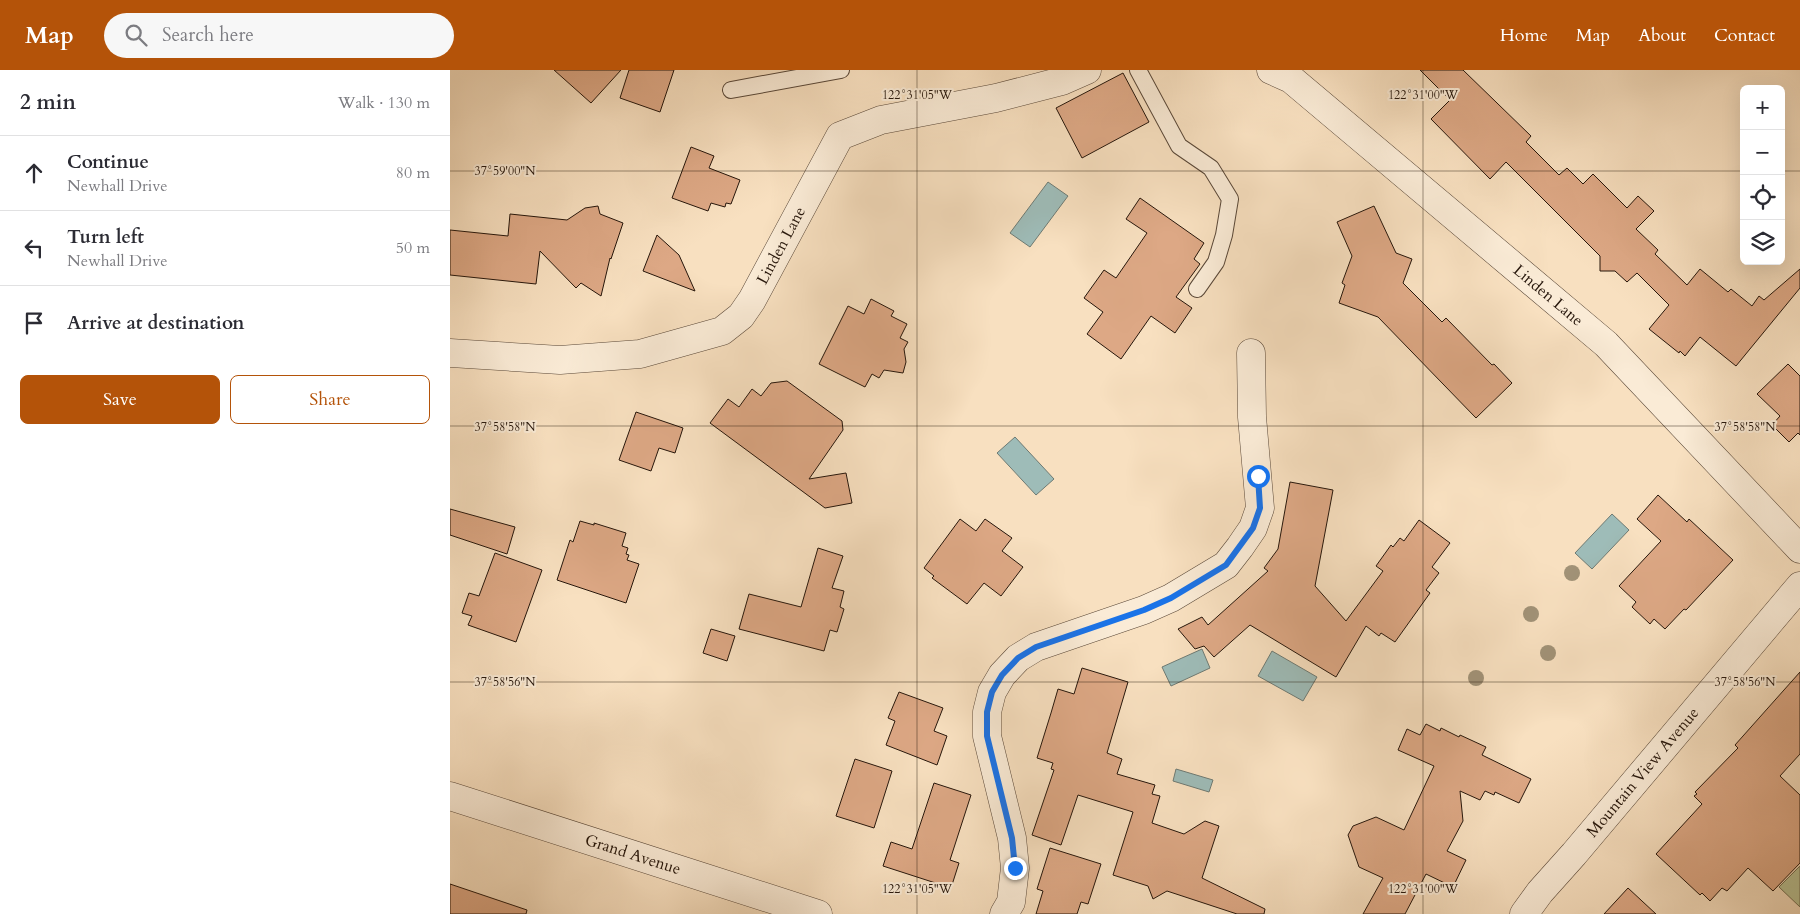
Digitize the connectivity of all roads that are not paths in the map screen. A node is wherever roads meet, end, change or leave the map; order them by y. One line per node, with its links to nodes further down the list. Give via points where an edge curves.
1 (841, 70): 5 (lane)
2 (1087, 70): 7 (street, Linden Lane, via 1062,81 996,98 881,120 840,136 752,300 741,316 722,332 640,354 560,360)
3 (1138, 70): 6 (lane, via 1179,146 1211,168 1230,199 1216,262)
4 (1271, 70): 9 (street, Linden Lane, via 1291,79 1606,344)
5 (732, 90)
6 (1197, 289)
7 (450, 353)
8 (1251, 353): 13 (street, via 1252,417 1260,508 1253,528 1240,547 1226,565 1171,598 1030,650 1002,675 992,692 987,712 987,736 1012,838 1015,868 1011,902)
9 (1800, 549)
10 (1800, 586): 14 (street, Mountain View Avenue)
11 (450, 796): 12 (street, Grand Avenue)
12 (818, 914)
13 (1004, 914)
14 (1524, 914)

